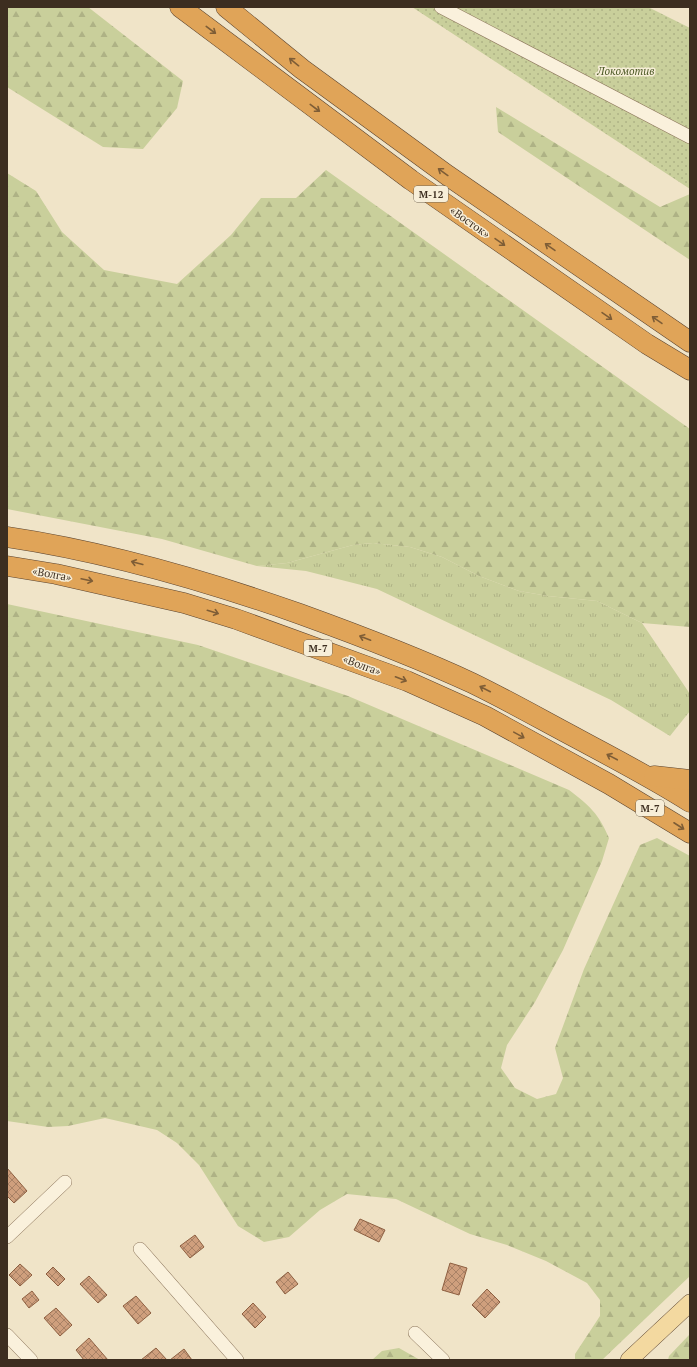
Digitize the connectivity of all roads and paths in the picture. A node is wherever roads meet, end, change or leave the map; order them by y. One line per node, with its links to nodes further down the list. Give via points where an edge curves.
1 (180, 7): 6 (highway, «Восток» / М-12, one-way to 6, via 411,180 647,344)
2 (226, 7): 5 (highway, М-12, one-way to 2, via 441,171 302,69)
3 (441, 7): 4 (street)
4 (690, 137)
5 (690, 342)
6 (690, 370)
7 (7, 537): 9 (highway, М-7, one-way to 7, via 472,683 413,656 353,633 247,595 174,573 108,556)
8 (7, 566): 12 (highway, «Волга» / М-7, one-way to 12, via 71,577 184,603 236,619 407,681 486,716 609,784)
9 (646, 775): 10 (highway); 11 (highway, М-7)
10 (690, 780)
11 (690, 802)
12 (690, 833)
13 (65, 1182): 14 (street)
14 (7, 1237)
15 (140, 1249): 20 (street)
16 (690, 1303): 22 (main road)
17 (415, 1333): 21 (street)
18 (7, 1335): 19 (street)
19 (31, 1360)
20 (237, 1360)
21 (443, 1360)
22 (629, 1360)

